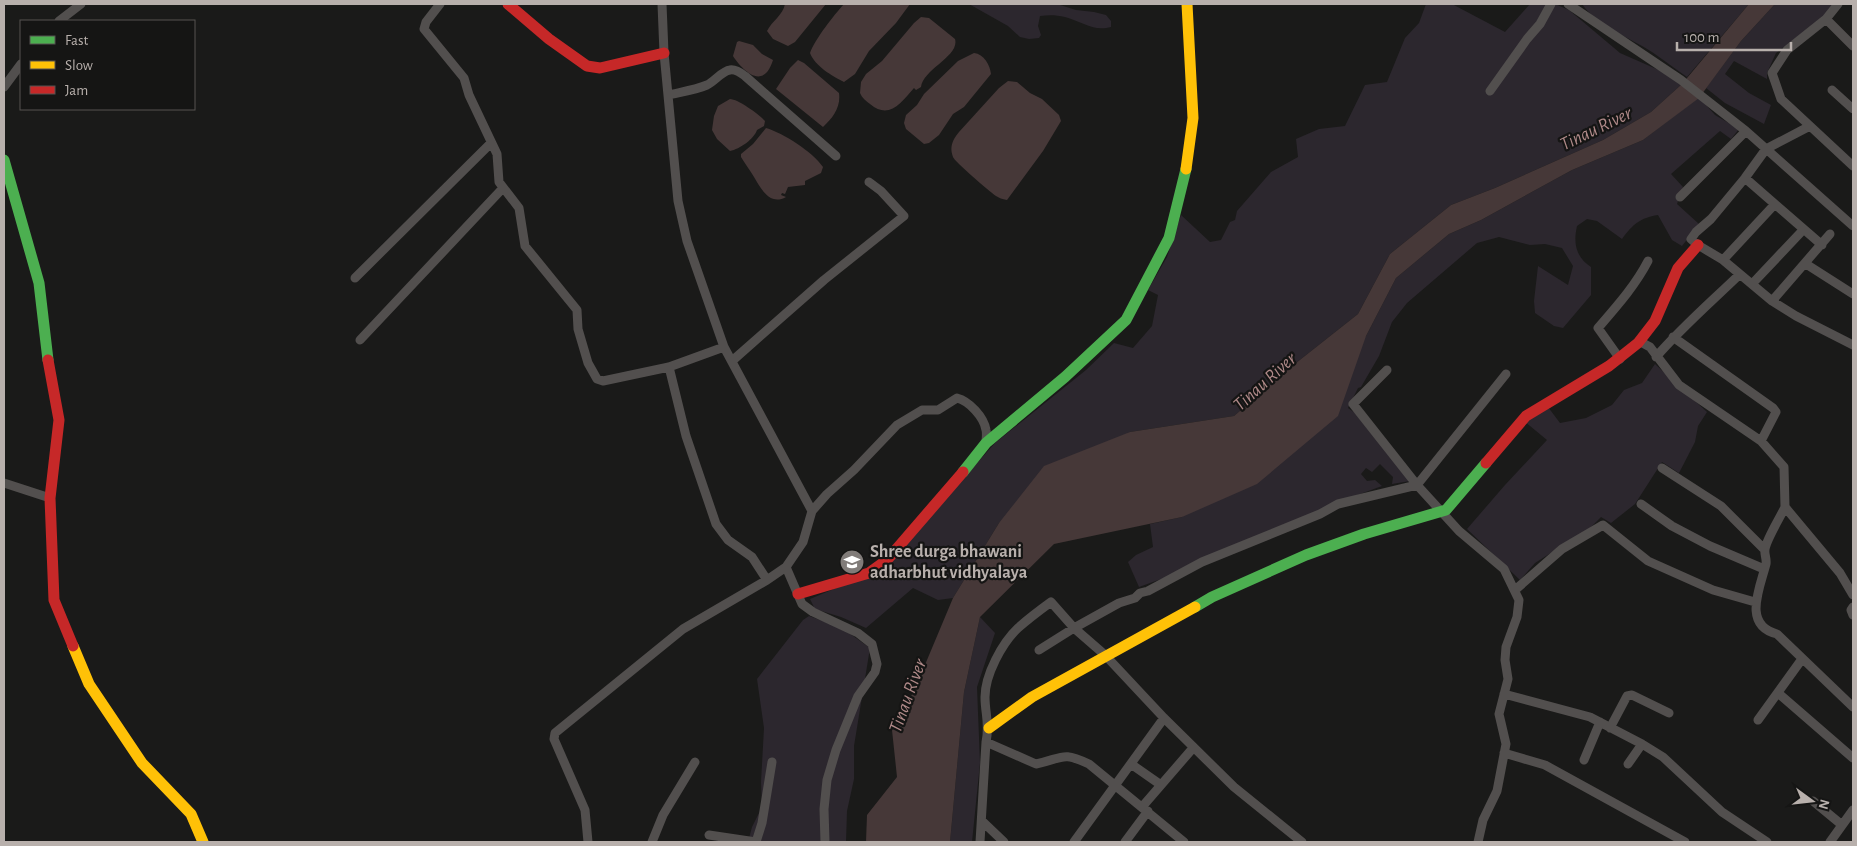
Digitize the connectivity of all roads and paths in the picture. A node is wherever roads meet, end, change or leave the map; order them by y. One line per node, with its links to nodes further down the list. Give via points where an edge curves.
1 (81, 4): 10 (street)
2 (440, 4): 21 (street, via 424,29 464,78)
3 (508, 4): 12 (street, via 587,66 600,68)
4 (662, 4): 12 (street)
5 (1187, 4): 56 (street, via 1193,118 1186,169 1169,238 1126,320 1065,377)
6 (1551, 4): 16 (street)
7 (1568, 4): 20 (street, via 1681,80)
8 (1838, 4): 9 (street)
9 (1826, 19): 11 (street); 19 (street, via 1787,50 1772,73 1781,99)
10 (60, 20)
11 (1853, 46)
12 (664, 53): 17 (street)
13 (20, 65): 14 (street)
14 (4, 87)
15 (1832, 90): 18 (street)
16 (1490, 91)
17 (668, 96): 23 (street, via 707,85 724,72 734,70 745,76); 48 (street, via 678,201 687,241)
18 (1853, 109)
19 (1810, 126): 22 (street); 25 (street)
20 (1746, 131): 22 (street); 29 (street)
21 (490, 143): 28 (street, via 497,154 497,177); 40 (street)
22 (1766, 149): 26 (street); 31 (street)
23 (836, 156)
24 (4, 160): 60 (street, via 39,283 59,420)
25 (1853, 166)
26 (1745, 178): 30 (street); 35 (street, via 1691,239)
27 (869, 182): 51 (street, via 904,216 824,280)
28 (503, 188): 45 (street); 52 (street, via 519,208 527,250 577,310 578,329 588,363 597,379 603,381)
29 (1680, 197)
30 (1775, 204): 32 (street); 36 (street)
31 (1853, 226)
32 (1803, 230): 34 (street); 41 (street)
33 (1830, 234): 34 (street)
34 (1822, 245): 38 (street)
35 (1698, 246): 36 (street); 46 (street, via 1676,270 1652,327)
36 (1723, 260): 39 (street)
37 (1648, 261): 50 (street, via 1627,296 1598,328)
38 (1806, 264): 42 (street); 43 (street)
39 (1739, 275): 41 (street); 44 (street)
40 (355, 278)
41 (1752, 284): 43 (street)
42 (1853, 294)
43 (1772, 301): 47 (street)
44 (1673, 337): 49 (street); 55 (street, via 1773,408 1776,412)
45 (360, 340)
46 (1640, 341): 49 (street, via 1650,347); 50 (street)
47 (1853, 344)
48 (724, 347): 51 (street); 52 (street)
49 (1656, 357): 55 (street, via 1680,385)
50 (1620, 359): 64 (street, via 1526,416)
51 (732, 361): 63 (street)
52 (669, 367): 68 (street, via 686,436 716,524 728,540 752,557)
53 (1387, 370): 59 (street, via 1353,404)
54 (1506, 374): 59 (street)
55 (1761, 441): 62 (street, via 1784,467)
56 (986, 443): 63 (street, via 986,429 979,415 964,400 957,398 938,410 922,410 897,425); 70 (street, via 946,493 876,569)
57 (1662, 468): 65 (street, via 1721,506)
58 (4, 483): 60 (street)
59 (1417, 485): 64 (street); 75 (street, via 1338,504 1202,562)
60 (50, 498): 106 (street, via 54,600 90,684 142,763 191,814)
61 (1641, 504): 67 (street, via 1672,526)
62 (1785, 507): 65 (street); 71 (street, via 1830,560)
63 (812, 511): 66 (street, via 803,542)
64 (1441, 512): 69 (street, via 1504,569); 77 (street, via 1306,555 1212,597)
65 (1765, 550): 67 (street)
66 (786, 567): 68 (street); 70 (street)
67 (1764, 569): 72 (street)
68 (767, 580): 107 (street, via 683,629 555,733 554,739 585,810)
69 (1514, 590): 72 (street, via 1562,549 1603,525 1648,561 1713,590); 80 (street, via 1519,609 1506,647 1504,660 1508,679)
70 (798, 594): 110 (street, via 802,604 813,612 858,633 872,644 877,664 858,696 827,780)
71 (1853, 595)
72 (1755, 602): 78 (street, via 1763,626 1777,634)
73 (1853, 606): 74 (street)
74 (1853, 615)
75 (1074, 628): 76 (street); 77 (street); 86 (street, via 1051,602 1016,630 992,664 987,680 985,696)
76 (1039, 650)
77 (1105, 655): 83 (street); 86 (street, via 1032,697)
78 (1802, 659): 79 (street); 81 (street)
79 (1778, 693): 84 (street); 92 (street)
80 (1504, 694): 85 (street, via 1590,716); 91 (street, via 1499,714 1506,744)
81 (1853, 707)
82 (1669, 713): 87 (street, via 1632,695 1627,696)
83 (1164, 718): 90 (street); 96 (street)
84 (1758, 720)
85 (1600, 722): 87 (street); 93 (street)
86 (989, 728): 88 (street)
87 (1610, 728): 89 (street)
88 (986, 742): 99 (street, via 1036,764 1060,756 1072,756 1089,764); 103 (street)
89 (1642, 744): 97 (street); 119 (street, via 1663,758 1722,812)
90 (1193, 748): 98 (street); 116 (street, via 1234,787)
91 (1504, 753): 117 (street, via 1497,791 1483,820); 118 (street, via 1545,765)
92 (1853, 758)
93 (1584, 760)
94 (695, 762): 108 (street, via 663,815)
95 (772, 762): 109 (street)
96 (1132, 764): 98 (street); 99 (street)
97 (1628, 764)
98 (1161, 785): 101 (street)
99 (1116, 786): 101 (street); 113 (street)
100 (1813, 801): 104 (street)
101 (1145, 809): 114 (street); 115 (street)
102 (1853, 810): 104 (street)
103 (982, 821): 111 (street); 112 (street)
104 (1842, 825): 120 (street)
105 (709, 836): 109 (street)
106 (203, 842)
107 (588, 842)
108 (652, 842)
109 (756, 842)
110 (825, 842)
111 (980, 842)
112 (1004, 842)
113 (1074, 842)
114 (1125, 842)
115 (1184, 842)
116 (1302, 842)
117 (1478, 842)
118 (1685, 842)
119 (1767, 842)
120 (1830, 842)

